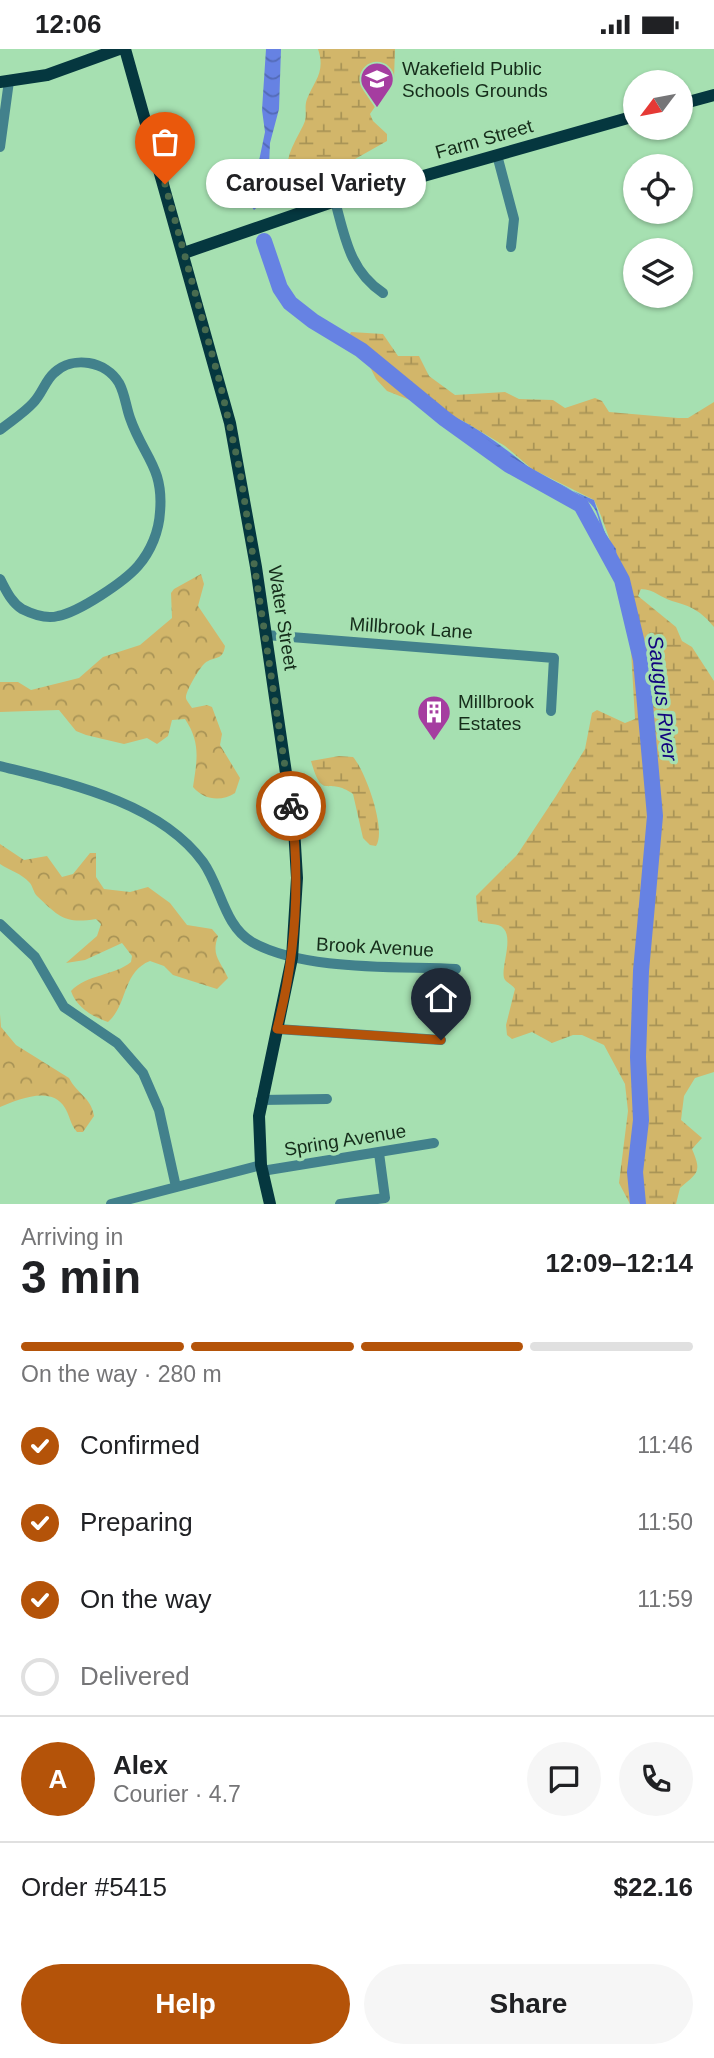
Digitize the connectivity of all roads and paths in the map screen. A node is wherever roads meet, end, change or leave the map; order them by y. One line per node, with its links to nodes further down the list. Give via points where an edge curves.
1 (119, 49): 3 (main road, via 47,75)
2 (125, 49): 11 (main road, Water Street)
3 (4, 81): 7 (street)
4 (714, 95): 5 (main road)
5 (693, 101)
6 (623, 119): 8 (main road, Farm Street)
7 (0, 147)
8 (497, 155): 9 (main road, Farm Street); 10 (street, via 514,219)
9 (335, 201): 11 (main road, Farm Street); 12 (street, via 355,266)
10 (510, 247)
11 (184, 254): 15 (main road, Water Street, via 233,435)
12 (383, 293)
13 (0, 430): 14 (street, via 31,406 62,367 79,362 102,367 119,384 132,424 152,458 161,501 156,536 138,566 68,613 53,617 23,610)
14 (0, 579)
15 (266, 635): 16 (street, Millbrook Lane, via 554,658); 19 (main road, Water Street, via 295,843)
16 (551, 711)
17 (0, 766): 19 (street, Brook Avenue, via 106,798 171,830 208,869 238,932)
18 (0, 924): 28 (street, via 35,957 64,1007 117,1043 143,1073 159,1110)
19 (292, 958): 20 (street, Brook Avenue); 21 (main road, Water Street)
20 (456, 969)
21 (277, 1029): 22 (street); 24 (main road, Water Street)
22 (441, 1040)
23 (327, 1099): 24 (street)
24 (261, 1100): 27 (main road, Water Street)
25 (434, 1143): 26 (street, Spring Avenue)
26 (379, 1153): 27 (street, Spring Avenue); 29 (street)
27 (262, 1168): 28 (street, Spring Avenue); 31 (main road, Water Street)
28 (176, 1187): 30 (street, Spring Avenue)
29 (386, 1201): 32 (street)
30 (111, 1204)
31 (270, 1204)
32 (340, 1204)

